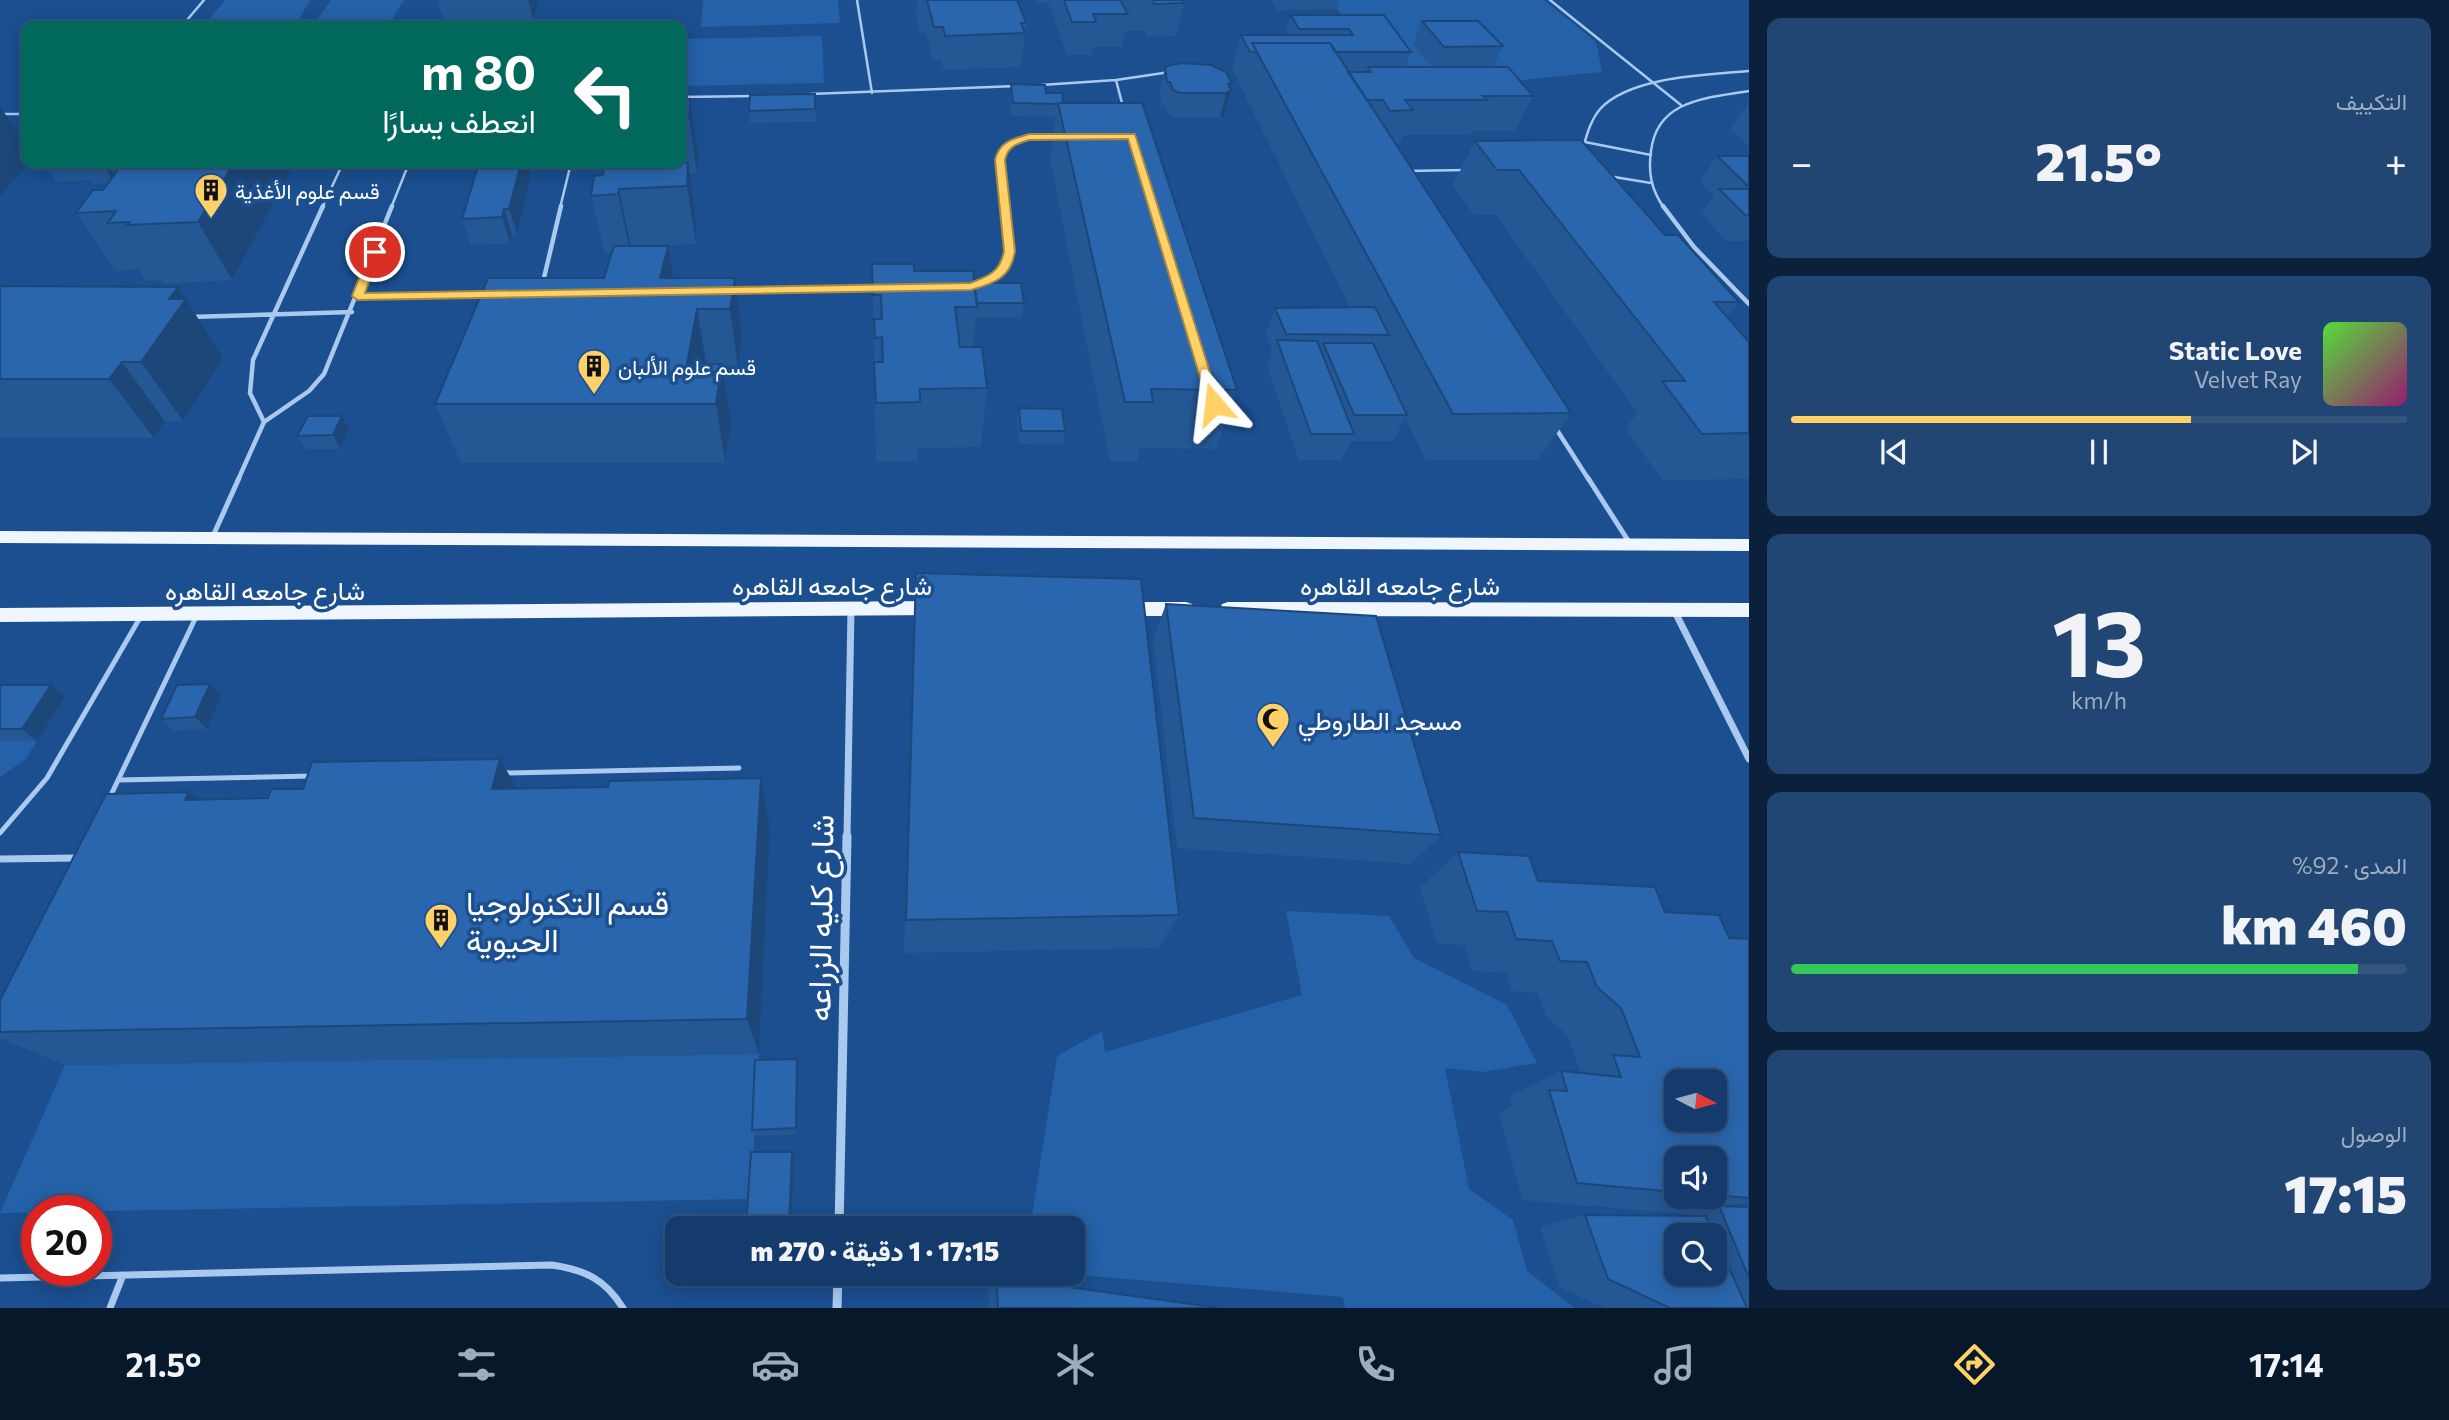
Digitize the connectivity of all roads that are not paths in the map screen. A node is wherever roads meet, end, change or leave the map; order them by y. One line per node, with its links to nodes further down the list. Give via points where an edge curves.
1 (204, 0): 4 (lane)
2 (857, 0): 12 (lane)
3 (1550, 0): 8 (lane)
4 (186, 21)
5 (1174, 71): 7 (lane)
6 (1749, 71): 8 (lane)
7 (1116, 80): 9 (lane); 19 (lane)
8 (1654, 84): 16 (lane); 21 (lane, via 1623,92 1602,106)
9 (1036, 85)
10 (1023, 86): 12 (lane)
11 (1749, 91): 16 (lane)
12 (872, 93): 13 (lane)
13 (804, 94)
14 (763, 95): 15 (lane)
15 (686, 97)
16 (1681, 105): 22 (lane, via 1657,127)
17 (0, 114): 18 (lane)
18 (21, 114)
19 (1125, 116)
20 (1062, 136): 31 (lane, via 1029,137 1002,150 1010,251 1007,266 994,279)
21 (1585, 142): 22 (lane); 23 (lane)
22 (1651, 155): 30 (lane)
23 (1582, 156)
24 (341, 168): 39 (lane)
25 (407, 168): 36 (lane)
26 (570, 168): 35 (lane)
27 (1473, 170): 29 (lane, via 1404,171)
28 (1597, 174): 30 (lane)
29 (1397, 177)
30 (1651, 183): 37 (lane, via 1679,227)
31 (971, 286)
32 (880, 289): 33 (lane)
33 (720, 291)
34 (495, 294): 36 (lane)
35 (540, 294)
36 (358, 296): 38 (lane)
37 (1749, 304)
38 (352, 312): 39 (lane); 42 (lane, via 324,374 289,407)
39 (274, 314): 40 (lane); 42 (lane, via 248,376 253,408)
40 (178, 317)
41 (1548, 416): 45 (lane)
42 (264, 422): 44 (lane)
43 (0, 537): 44 (main road, شارع جامعه القاهره)
44 (212, 538): 45 (main road, شارع جامعه القاهره)
45 (1631, 545): 46 (main road, شارع جامعه القاهره)
46 (1749, 545)
47 (851, 608): 48 (main road, شارع جامعه القاهره); 53 (main road, شارع جامعه القاهره); 66 (street, شارع كليه الزراعه)
48 (949, 608)
49 (1102, 608): 50 (main road, شارع جامعه القاهره)
50 (1673, 609): 51 (main road, شارع جامعه القاهره); 55 (street)
51 (1749, 610)
52 (142, 613): 53 (main road, شارع جامعه القاهره); 54 (main road, شارع جامعه القاهره); 61 (lane, via 47,778)
53 (197, 614): 59 (lane)
54 (0, 615)
55 (1749, 759)
56 (739, 768): 57 (lane)
57 (490, 773)
58 (324, 776): 59 (lane)
59 (118, 780): 60 (lane)
60 (107, 803)
61 (0, 833)
62 (86, 847): 63 (lane)
63 (80, 858): 64 (lane); 65 (lane)
64 (0, 859)
65 (75, 870)
66 (839, 1216)
67 (123, 1275): 68 (lane); 70 (lane); 71 (lane, via 552,1265 584,1269 612,1288)
68 (0, 1278)
69 (838, 1286): 72 (street)
70 (110, 1308)
71 (623, 1308)
72 (837, 1308)

